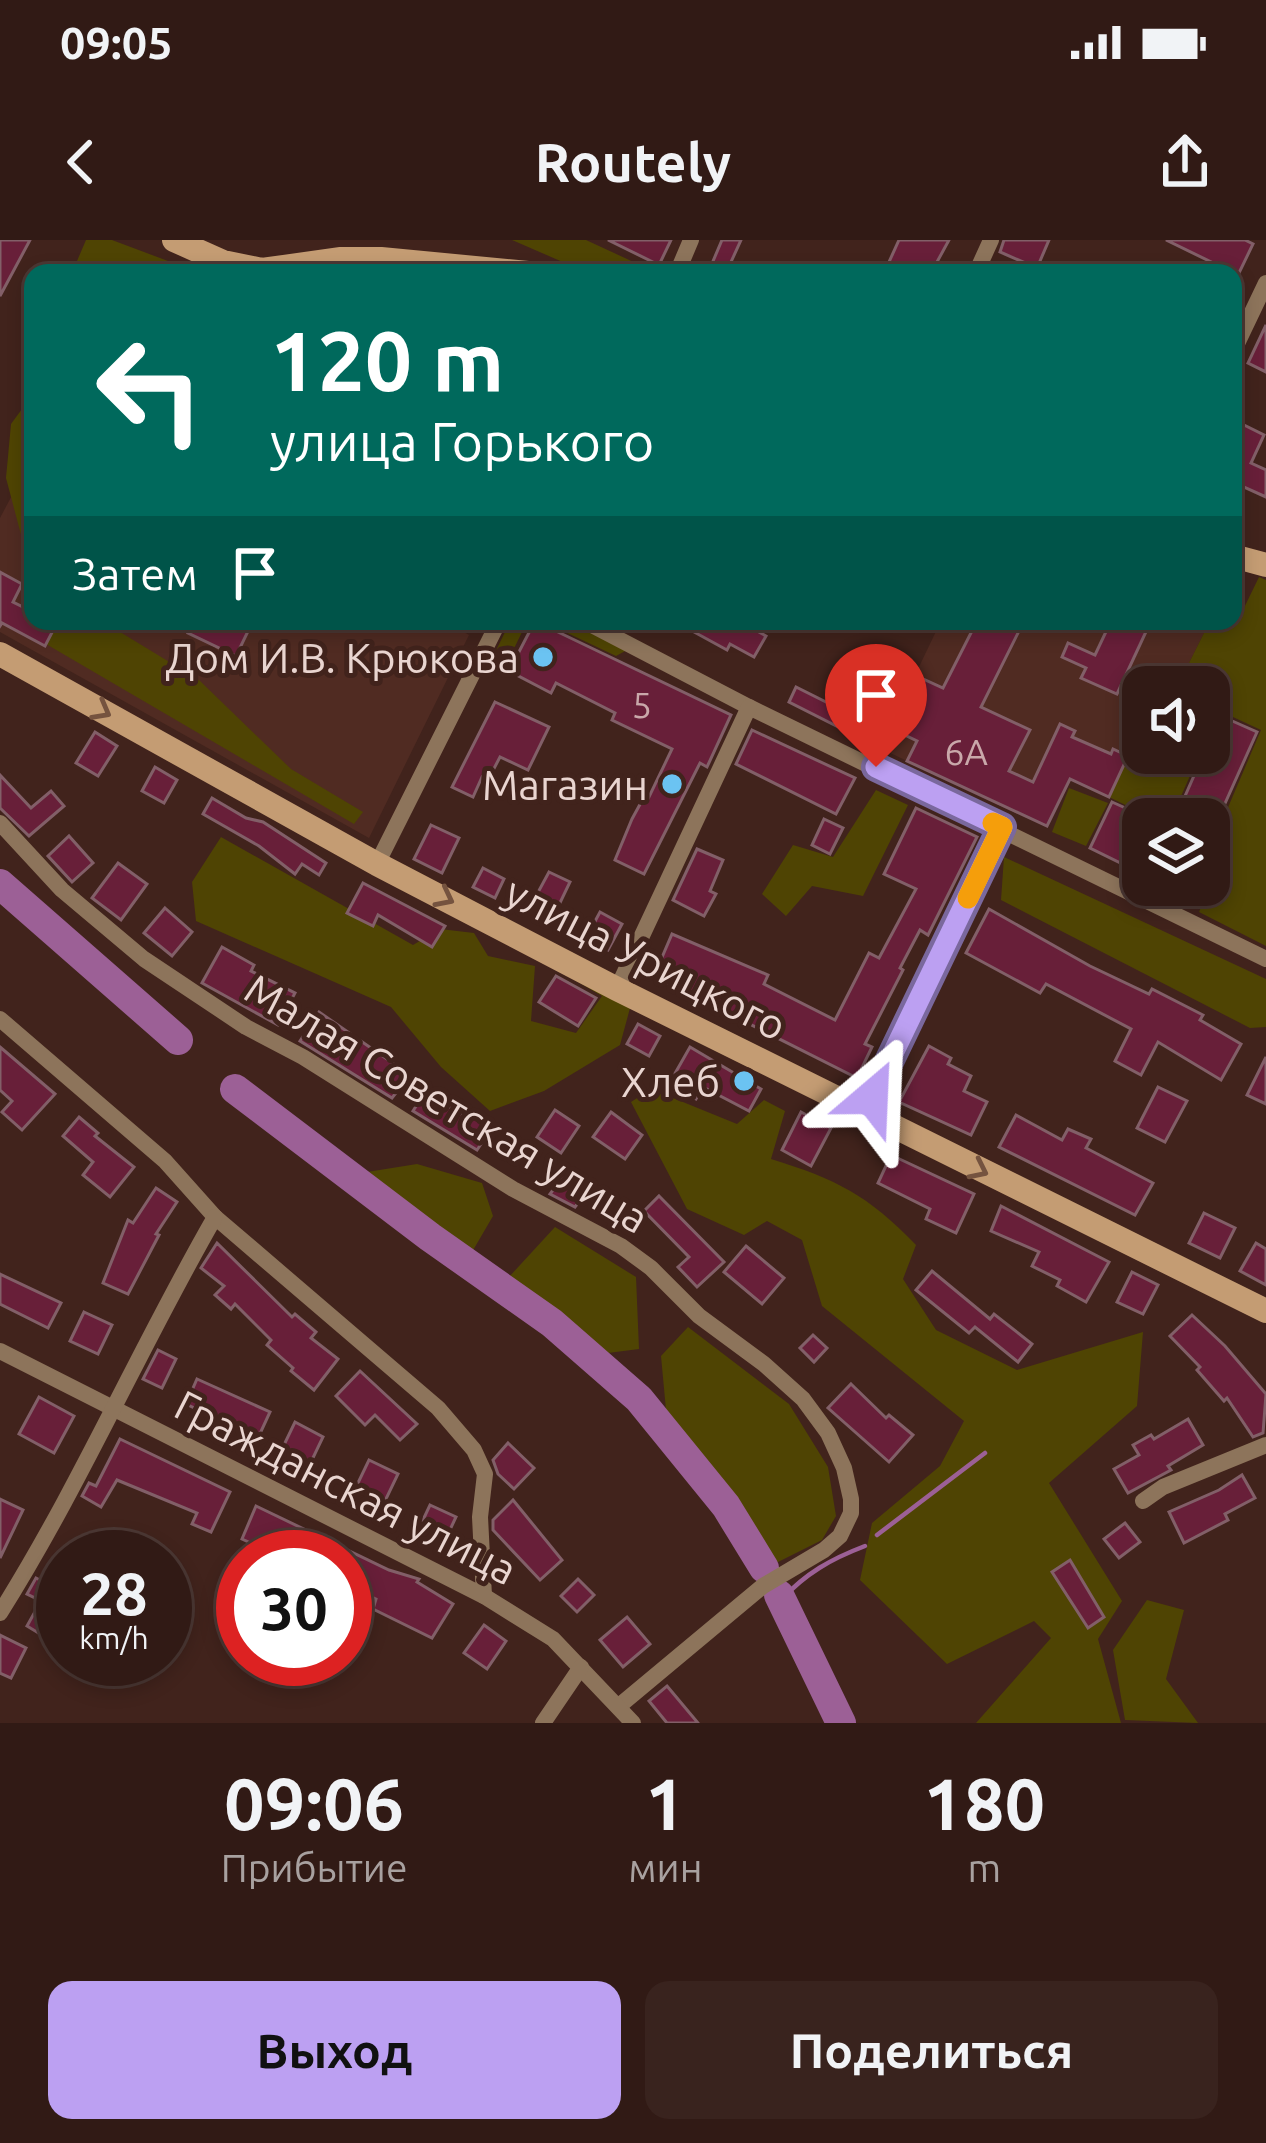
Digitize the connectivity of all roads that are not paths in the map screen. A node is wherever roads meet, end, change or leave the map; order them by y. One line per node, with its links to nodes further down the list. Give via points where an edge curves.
1 (174, 240): 3 (main road)
2 (375, 249): 4 (main road); 5 (main road)
3 (233, 264)
4 (305, 264)
5 (471, 264)
6 (1266, 283): 7 (street)
7 (1242, 333)
8 (494, 630): 14 (street)
9 (601, 630): 11 (street)
10 (0, 654): 14 (main road, улица Урицкого, one-way to 14)
11 (749, 706): 13 (street); 16 (street)
12 (0, 823): 28 (street, Малая Советская улица, via 62,890 144,959 651,1268 803,1399 828,1433 851,1499 840,1536 763,1586)
13 (1002, 827): 15 (street); 18 (street)
14 (377, 863): 16 (main road, улица Урицкого, one-way to 16)
15 (1266, 959)
16 (617, 989): 18 (main road, улица Урицкого)
17 (0, 1019): 19 (street, via 165,1161)
18 (865, 1113): 20 (main road, улица Урицкого, one-way to 20)
19 (215, 1217): 22 (street); 25 (street, via 438,1408 474,1450 484,1474)
20 (1266, 1311)
21 (0, 1351): 22 (street, Гражданская улица)
22 (114, 1406): 25 (street, Гражданская улица); 26 (street)
23 (1266, 1444): 24 (street)
24 (1143, 1501)
25 (484, 1596): 27 (street, Гражданская улица)
26 (0, 1613)
27 (581, 1666): 28 (street, Гражданская улица); 29 (street)
28 (619, 1706): 30 (street, Гражданская улица)
29 (543, 1723)
30 (633, 1723)

